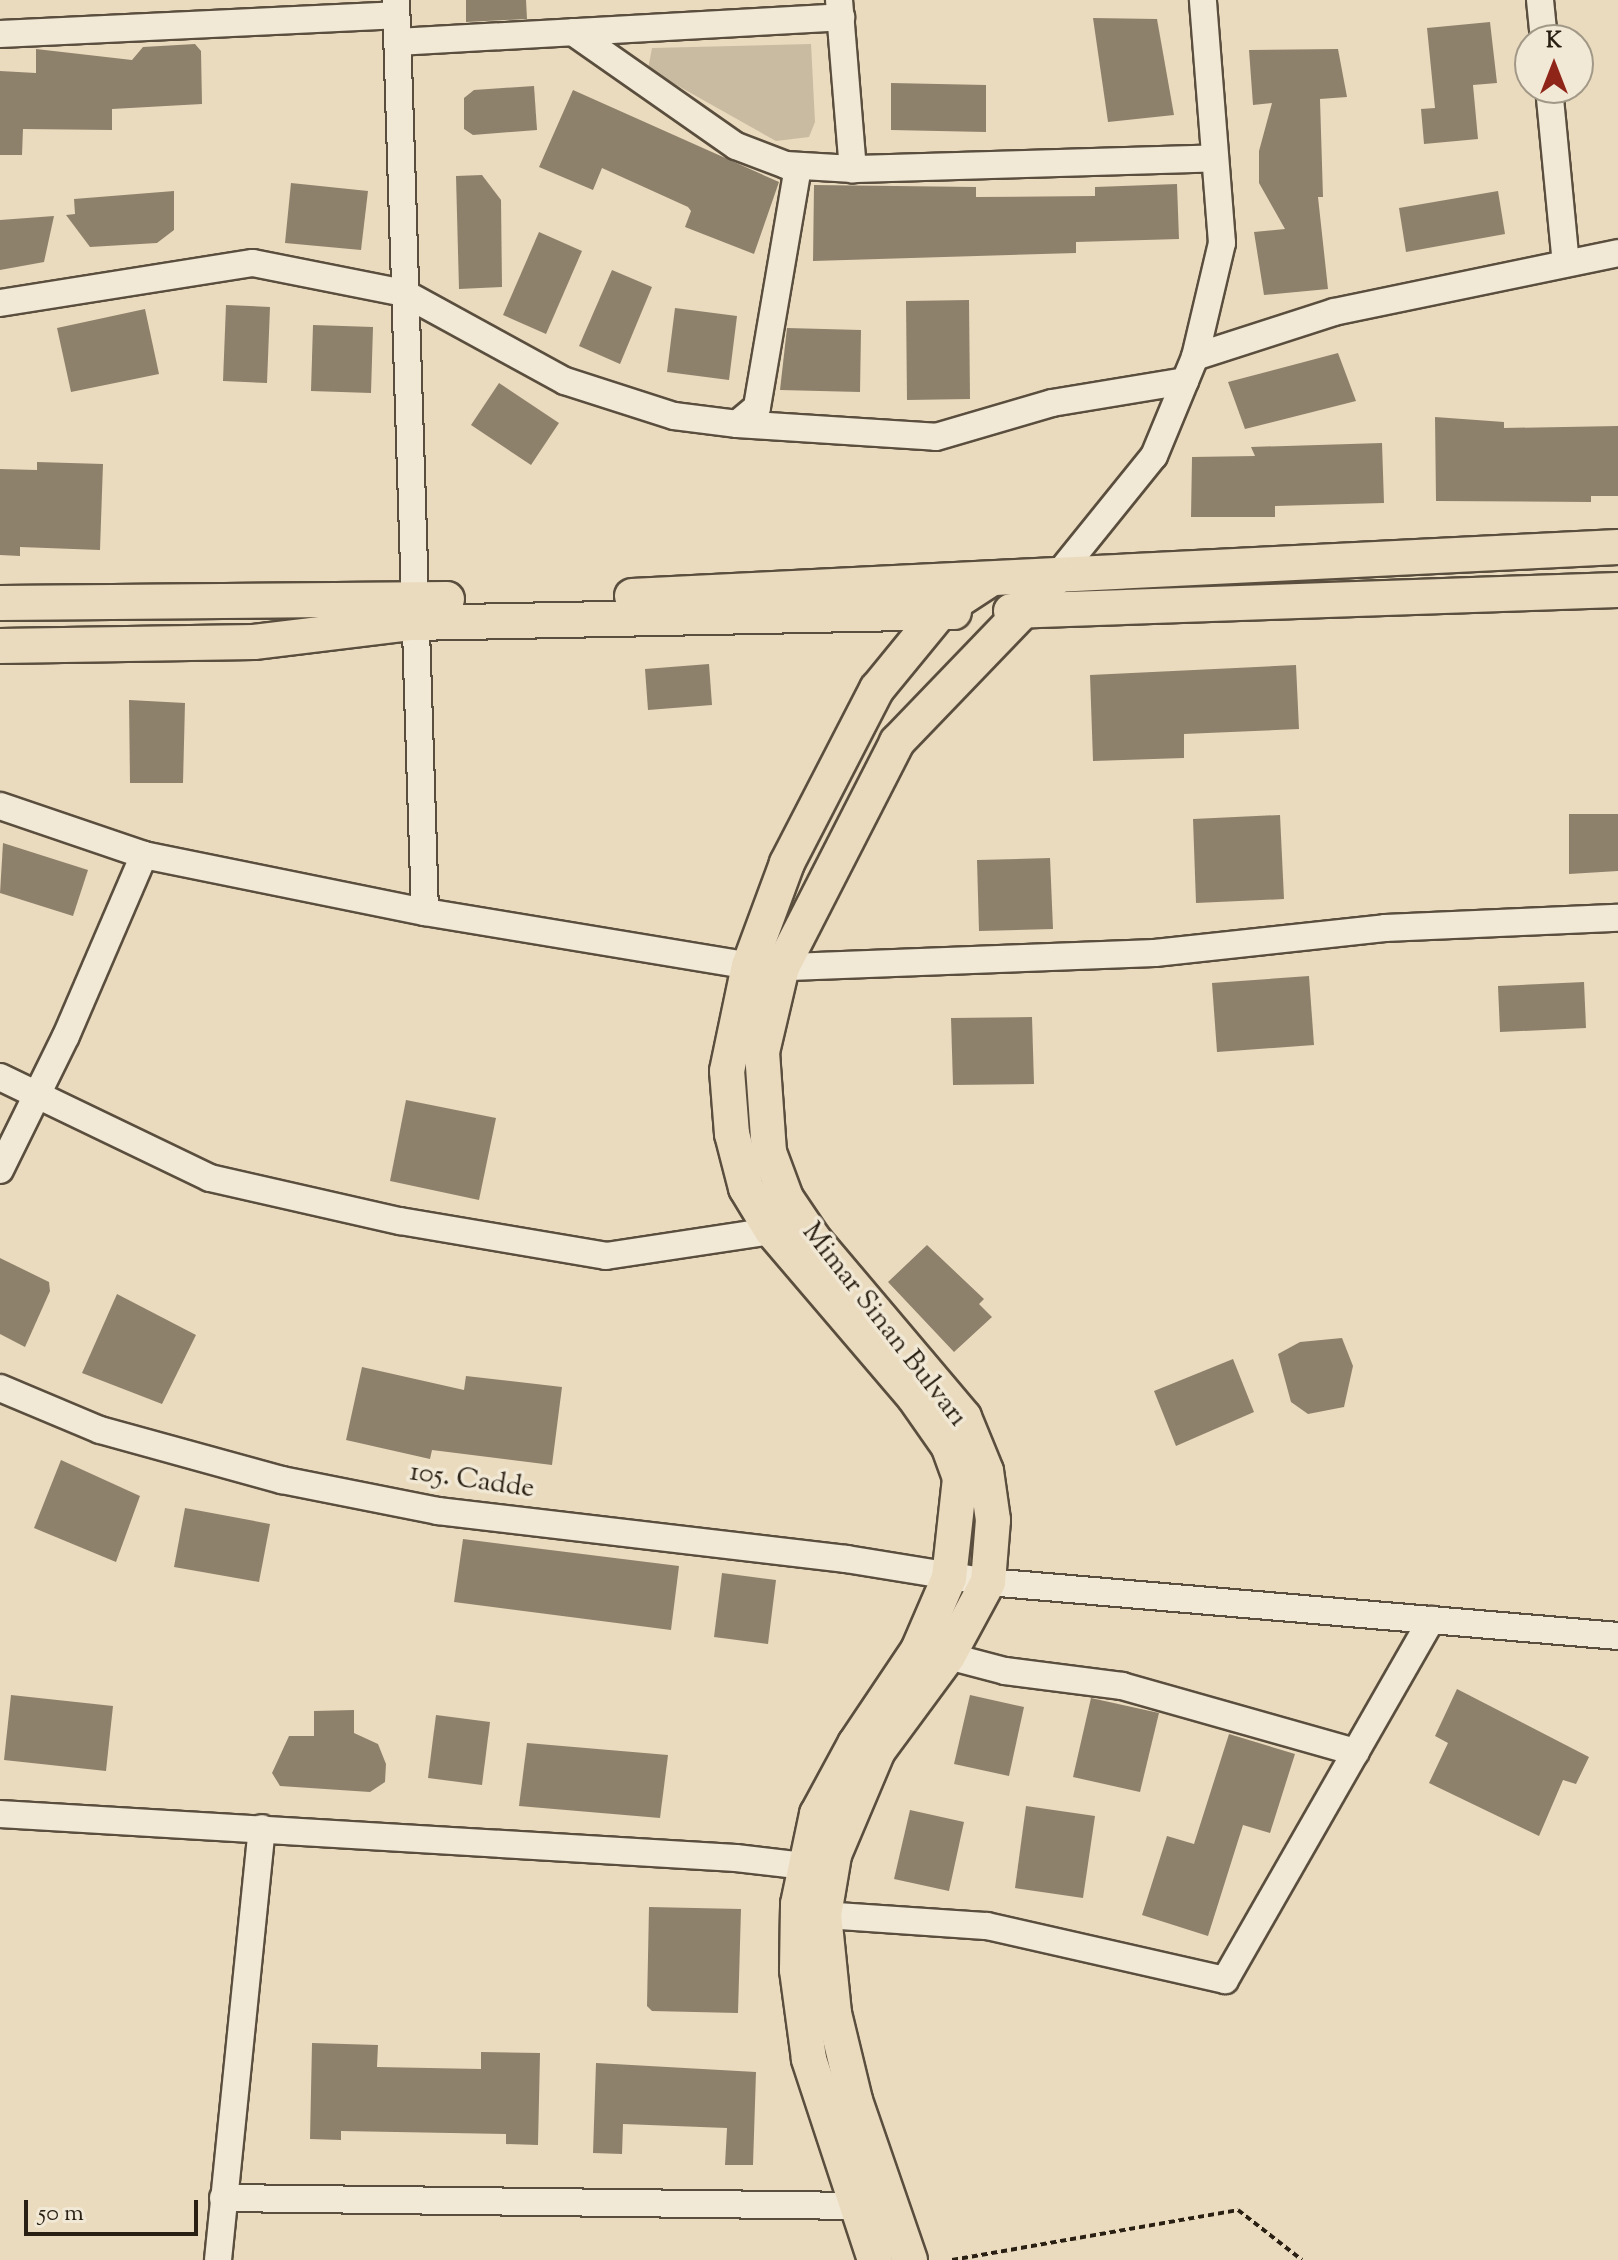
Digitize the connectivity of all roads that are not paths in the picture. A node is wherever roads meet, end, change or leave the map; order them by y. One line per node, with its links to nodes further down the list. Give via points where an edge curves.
1 (1203, 0): 10 (street)
2 (1540, 0): 5 (street)
3 (396, 8): 7 (street); 8 (street)
4 (840, 9): 6 (street); 12 (street)
5 (1542, 24)
6 (573, 32): 8 (street); 11 (street, via 736,146)
7 (0, 34)
8 (397, 42): 15 (street)
9 (1551, 104): 14 (street)
10 (1214, 158): 12 (street); 17 (street, via 1222,243)
11 (798, 166): 12 (street); 18 (street, via 757,407)
12 (853, 169)
13 (1618, 253): 14 (street)
14 (1566, 263): 17 (street, via 1334,312)
15 (404, 293): 16 (street, via 253,263); 18 (street, via 565,381 674,416); 25 (street)
16 (0, 303)
17 (1190, 369): 18 (street, via 936,437); 20 (street, via 1154,456)
18 (737, 424)
19 (1618, 547): 20 (main road)
20 (1057, 576): 21 (main road); 24 (main road, Mimar Sinan Bulvarı)
21 (989, 580): 25 (main road); 26 (main road, Mimar Sinan Bulvarı)
22 (1618, 590): 24 (main road)
23 (0, 603): 25 (main road)
24 (1019, 610): 26 (main road); 32 (main road, Mimar Sinan Bulvarı, via 897,742)
25 (414, 612): 26 (main road); 27 (main road, via 254,642); 30 (street)
26 (940, 612): 32 (main road, Mimar Sinan Bulvarı, via 877,689 787,863)
27 (0, 646)
28 (0, 806): 29 (street)
29 (144, 855): 30 (street); 34 (street)
30 (425, 912): 32 (street)
31 (1618, 918): 32 (street, via 1385,928 1155,953)
32 (766, 967): 36 (main road, Mimar Sinan Bulvarı, via 727,1071 732,1134 746,1188); 39 (main road, Mimar Sinan Bulvarı, via 762,1052 769,1152 786,1198 813,1238 964,1417 986,1471 993,1520)
33 (0, 1077): 34 (street)
34 (40, 1091): 35 (street); 36 (street, via 210,1178 400,1221 606,1256)
35 (0, 1170)
36 (772, 1231): 38 (main road, Mimar Sinan Bulvarı, via 914,1397 949,1447 960,1478)
37 (0, 1388): 38 (street, 105. Cadde, via 100,1430 282,1480 438,1511 846,1559)
38 (949, 1578): 39 (street, 105. Cadde); 46 (main road, Mimar Sinan Bulvarı, via 918,1650 855,1744 817,1814)
39 (988, 1582): 40 (street, 105. Cadde); 42 (main road, Mimar Sinan Bulvarı)
40 (1431, 1620): 41 (street, 105. Cadde); 43 (street)
41 (1618, 1636)
42 (948, 1656): 43 (street, via 1005,1671 1122,1686); 47 (main road, Mimar Sinan Bulvarı, via 878,1751 834,1855)
43 (1356, 1752): 47 (street, via 1225,1980 987,1926)
44 (0, 1814): 45 (street)
45 (262, 1828): 46 (street); 48 (street)
46 (804, 1866): 49 (main road, Mimar Sinan Bulvarı, via 797,1970 809,2059)
47 (824, 1915): 52 (main road, Mimar Sinan Bulvarı, via 834,2013 855,2100)
48 (223, 2198): 49 (street); 50 (street)
49 (858, 2206): 51 (main road, Mimar Sinan Bulvarı)
50 (218, 2260)
51 (875, 2260)
52 (910, 2260)

